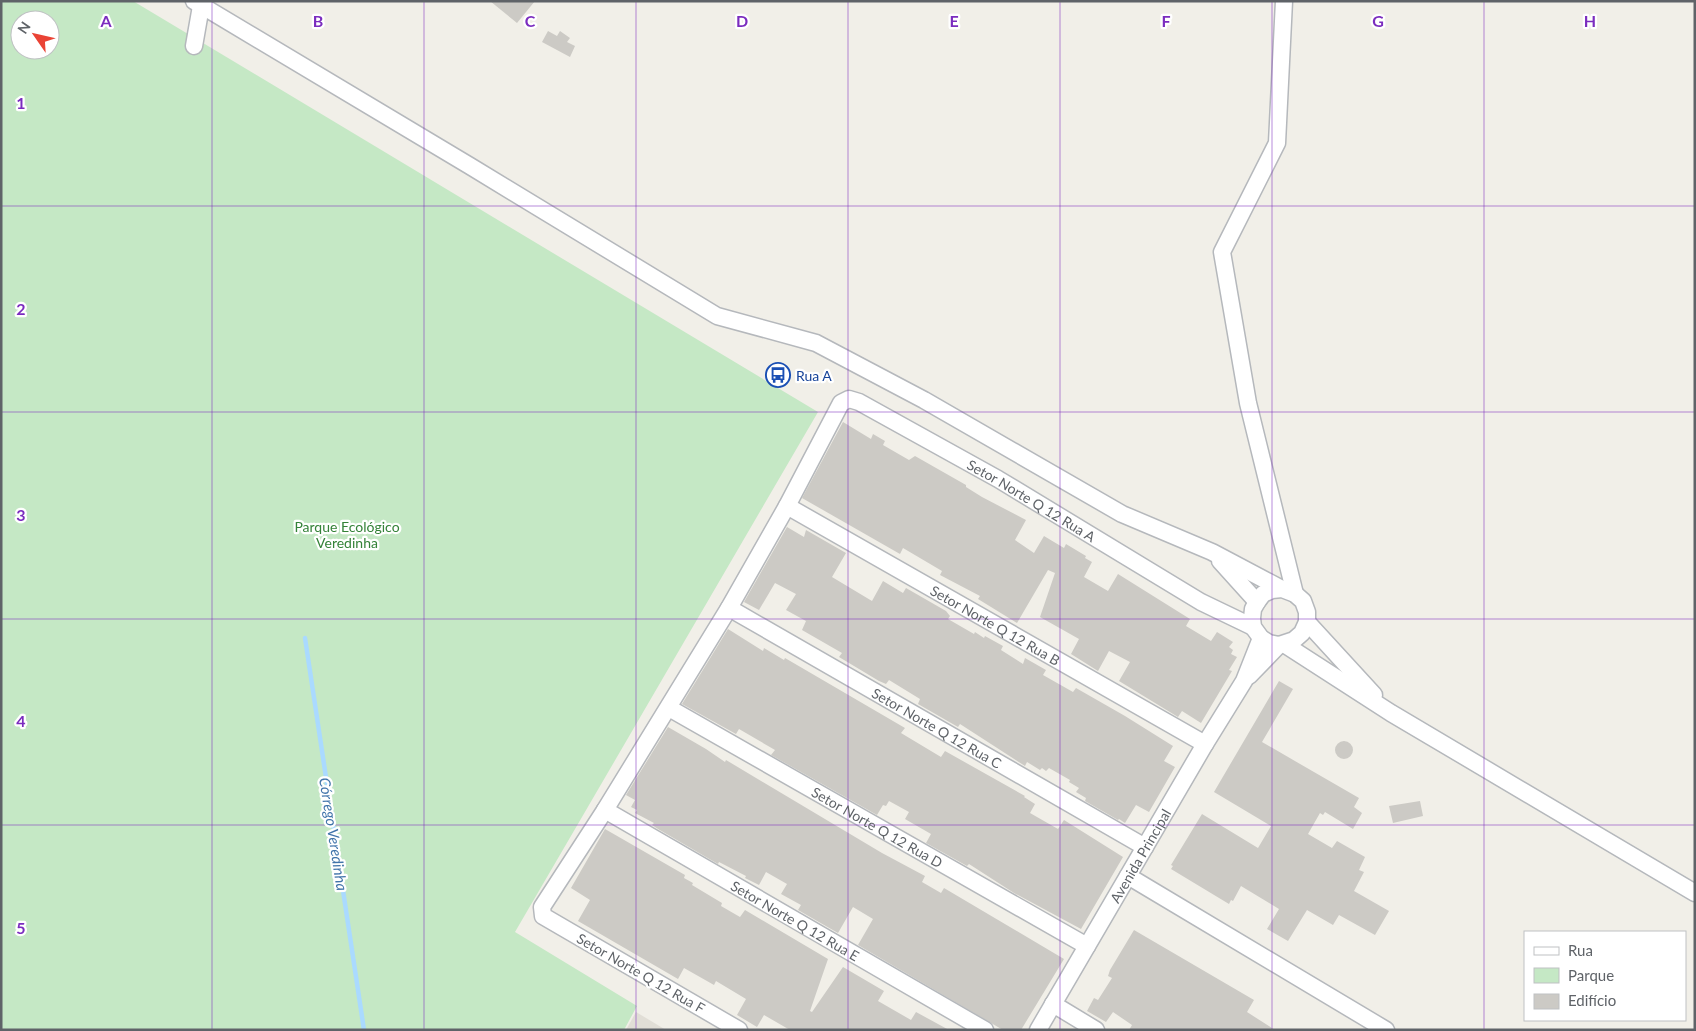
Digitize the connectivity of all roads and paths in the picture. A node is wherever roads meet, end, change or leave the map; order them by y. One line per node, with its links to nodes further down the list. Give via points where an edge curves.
1 (1284, 1): 6 (street, via 1277,143 1222,252 1248,403)
2 (197, 3): 3 (street); 5 (street, via 717,316 816,343 924,400 1122,514)
3 (194, 46)
4 (787, 506): 7 (street, Setor Norte Q 12 Rua A, via 841,402 849,399 998,479); 9 (street); 16 (street, Setor Norte Q 12 Rua B)
5 (1212, 552): 6 (street); 8 (street)
6 (1289, 592): 8 (street, via 1268,592); 10 (street, via 1303,602)
7 (1201, 602): 8 (street); 11 (street, Setor Norte Q 12 Rua A)
8 (1255, 605): 11 (street, Avenida Principal, via 1252,618)
9 (729, 608): 14 (street); 18 (street, Setor Norte Q 12 Rua C)
10 (1307, 622): 12 (street, Avenida Principal, via 1302,633); 15 (street)
11 (1257, 632): 12 (street, via 1269,643); 13 (street, Avenida Principal)
12 (1281, 645): 13 (street, Avenida Principal); 15 (street)
13 (1244, 681): 16 (street, Avenida Principal)
14 (668, 708): 17 (street); 21 (street, Setor Norte Q 12 Rua D)
15 (1391, 714): 20 (street)
16 (1205, 744): 18 (street, Avenida Principal)
17 (605, 810): 23 (street, Setor Norte Q 12 Rua F, via 542,907 543,916); 24 (street, Setor Norte Q 12 Rua E)
18 (1145, 847): 19 (street, Avenida Principal)
19 (1128, 876): 21 (street, Avenida Principal); 27 (street)
20 (1695, 893)
21 (1087, 946): 22 (street, Avenida Principal)
22 (1053, 1004): 25 (street, Avenida Principal); 26 (street)
23 (739, 1030)
24 (985, 1030)
25 (1038, 1030)
26 (1096, 1030)
27 (1386, 1030)

